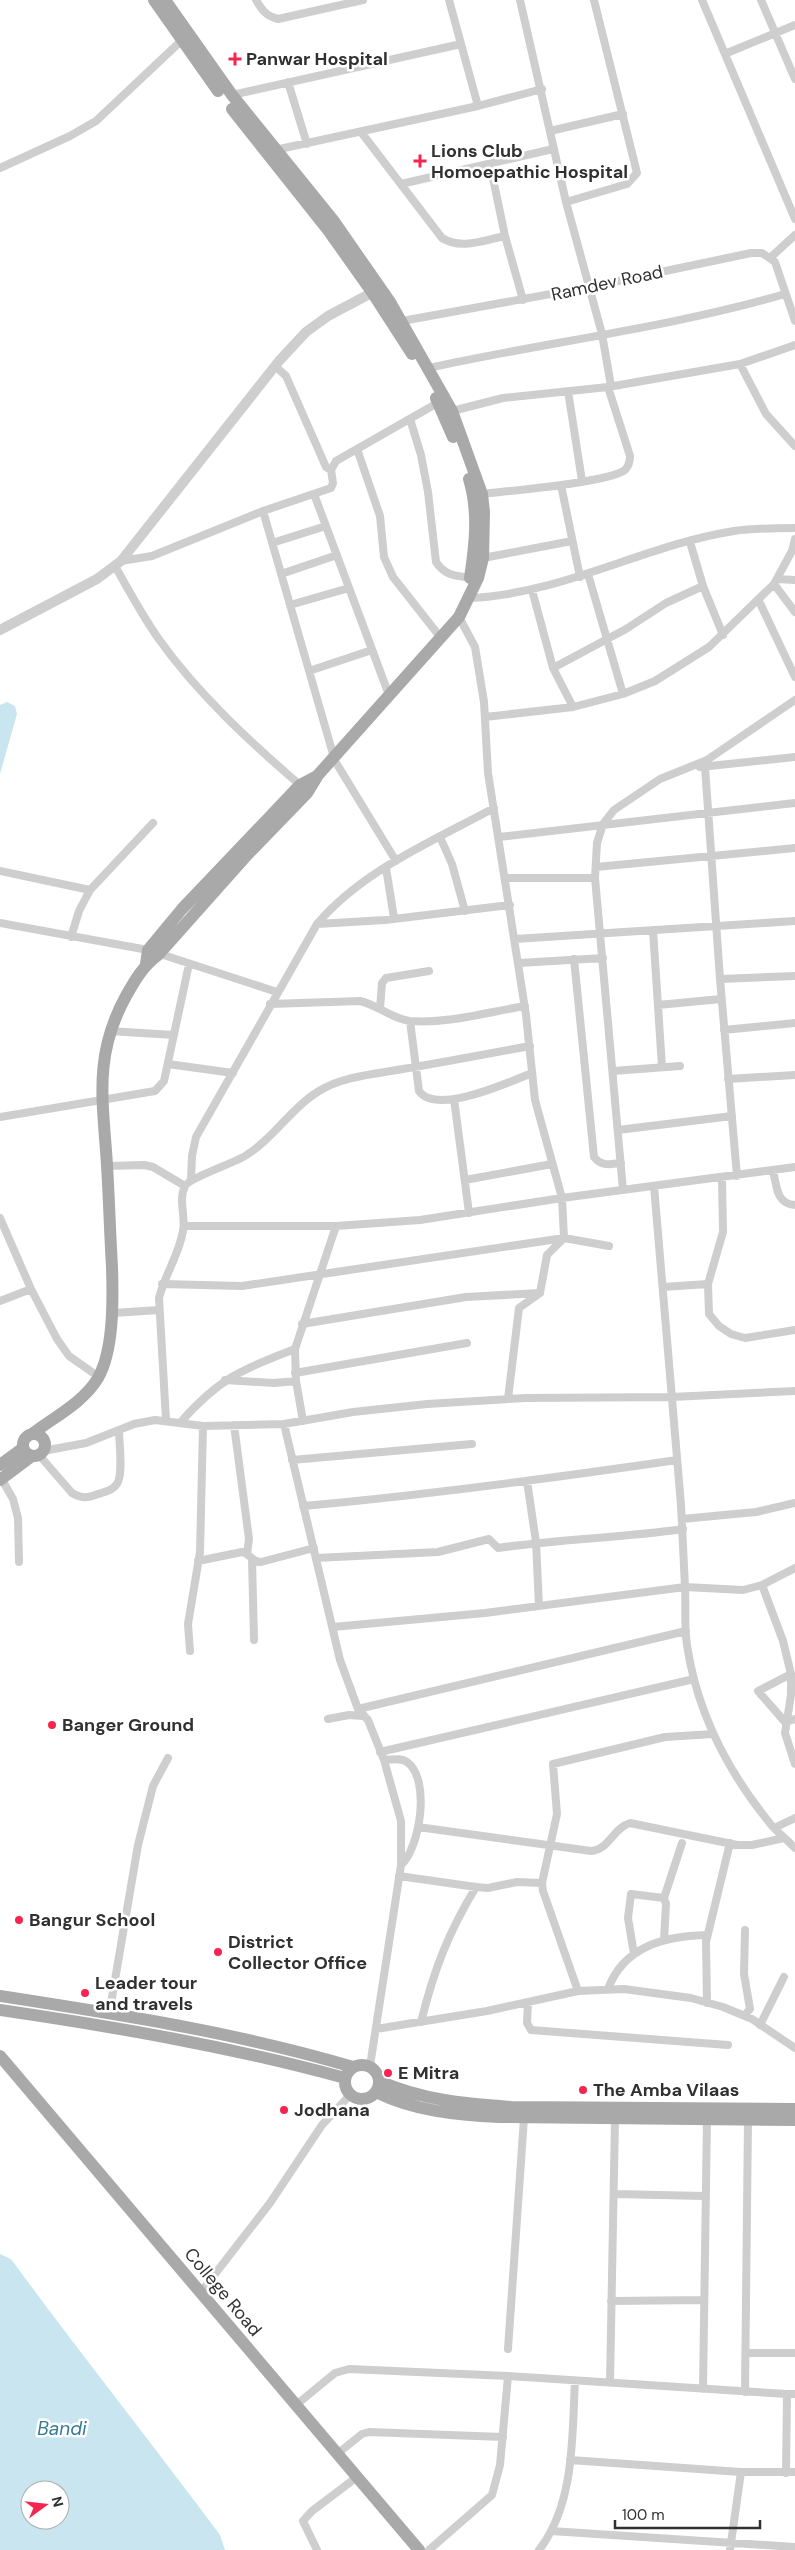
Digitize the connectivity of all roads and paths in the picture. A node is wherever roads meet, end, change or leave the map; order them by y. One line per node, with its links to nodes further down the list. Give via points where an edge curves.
1 (154, 0): 12 (main road)
2 (165, 0): 18 (main road)
3 (256, 0): 4 (street, via 263,11 278,19)
4 (364, 0)
5 (449, 0): 13 (street)
6 (520, 0): 17 (street)
7 (594, 0): 20 (street)
8 (702, 0): 14 (street)
9 (761, 0): 11 (street)
10 (795, 25): 11 (street)
11 (774, 33): 14 (street); 15 (street)
12 (181, 41): 27 (street, via 96,121); 35 (main road)
13 (461, 44): 16 (street); 19 (street)
14 (726, 53): 30 (street)
15 (794, 76)
16 (288, 82): 18 (street); 23 (street)
17 (542, 89): 19 (street); 21 (street)
18 (232, 95): 25 (main road)
19 (478, 106): 22 (street)
20 (623, 114): 21 (street); 29 (street, via 637,173 627,184)
21 (550, 130): 24 (street)
22 (361, 132): 23 (street); 28 (street)
23 (307, 144): 25 (street)
24 (553, 149): 26 (street); 29 (street)
25 (276, 150): 35 (main road, via 333,220)
26 (490, 164): 28 (street); 32 (street)
27 (0, 168)
28 (401, 184): 32 (street, via 442,238 450,243 465,244)
29 (566, 202): 34 (street)
30 (795, 220)
31 (795, 235): 33 (street)
32 (505, 236): 37 (street)
33 (770, 258): 34 (street, Ramdev Road, via 762,253 750,253); 36 (street, via 778,269)
34 (589, 287): 37 (street, Ramdev Road); 40 (street)
35 (376, 290): 38 (main road); 43 (street, via 306,332); 47 (main road)
36 (785, 294): 39 (street); 40 (street, via 684,320)
37 (523, 300): 38 (street, Ramdev Road)
38 (402, 321): 44 (main road)
39 (795, 321)
40 (602, 334): 44 (street); 45 (street)
41 (795, 345): 42 (street)
42 (740, 364): 45 (street); 50 (street, via 766,414)
43 (275, 366): 52 (street, via 286,376 326,467); 67 (street)
44 (428, 368): 47 (main road)
45 (610, 386): 46 (street); 53 (street, via 630,463 616,474)
46 (568, 391): 48 (street, via 503,398); 53 (street)
47 (442, 401): 48 (main road); 49 (street); 72 (main road, via 475,504)
48 (452, 411): 56 (main road)
49 (410, 419): 51 (street); 72 (street, via 428,492 436,562 442,571)
50 (795, 446)
51 (357, 449): 52 (street, via 336,461); 82 (street, via 380,516 384,557 393,577)
52 (331, 470): 55 (street, via 333,483 330,488)
53 (582, 481): 54 (street)
54 (560, 485): 56 (street); 61 (street)
55 (314, 494): 57 (street); 58 (street)
56 (482, 494): 66 (main road)
57 (263, 511): 63 (street); 67 (street, via 152,556)
58 (326, 526): 63 (street); 65 (street)
59 (795, 528): 62 (street, via 733,532)
60 (795, 539): 64 (street)
61 (572, 541): 66 (street); 69 (street)
62 (690, 542): 69 (street); 73 (street)
63 (272, 544): 68 (street)
64 (793, 551): 71 (street)
65 (337, 555): 68 (street); 74 (street)
66 (483, 558): 72 (main road)
67 (118, 564): 80 (street, via 50,606); 98 (street, via 159,639 199,688 263,753)
68 (281, 574): 77 (street)
69 (584, 576): 75 (street); 83 (street)
70 (795, 580): 71 (street)
71 (776, 581): 76 (street); 78 (street)
72 (473, 585): 75 (street, via 492,597); 79 (main road)
73 (703, 586): 81 (street); 83 (street)
74 (349, 588): 77 (street); 84 (street)
75 (532, 590): 85 (street)
76 (758, 599): 81 (street); 87 (street)
77 (290, 605): 86 (street)
78 (795, 612)
79 (459, 617): 82 (main road); 92 (street, via 475,647)
80 (0, 630)
81 (723, 635): 88 (street, via 655,681)
82 (440, 638): 89 (main road)
83 (606, 638): 85 (street); 88 (street)
84 (372, 650): 86 (street); 89 (street)
85 (552, 668): 91 (street)
86 (310, 671): 93 (street)
87 (795, 677)
88 (623, 694): 91 (street)
89 (389, 695): 93 (main road)
90 (795, 700): 96 (street)
91 (573, 707): 92 (street)
92 (485, 716): 100 (street, via 488,773)
93 (335, 757): 97 (main road); 108 (street)
94 (795, 757): 95 (street)
95 (705, 767): 96 (street); 101 (street)
96 (692, 768): 103 (street, via 660,779 635,794 614,810)
97 (318, 775): 98 (main road); 126 (main road, via 307,793)
98 (300, 785): 126 (main road, via 222,866)
99 (795, 803): 101 (street)
100 (494, 808): 104 (street); 105 (street)
101 (710, 814): 103 (street); 107 (street)
102 (153, 824): 114 (street)
103 (603, 824): 105 (street); 109 (street, via 597,843)
104 (440, 837): 108 (street); 116 (street, via 452,864)
105 (499, 837): 112 (street)
106 (795, 848): 107 (street)
107 (712, 857): 109 (street); 121 (street)
108 (396, 861): 110 (street)
109 (596, 867): 113 (street)
110 (386, 868): 117 (street); 120 (street, via 331,908)
111 (0, 871): 114 (street)
112 (506, 878): 113 (street); 115 (street)
113 (595, 878): 123 (street)
114 (90, 890): 124 (street, via 79,911)
115 (510, 905): 116 (street); 125 (street)
116 (465, 911): 117 (street)
117 (394, 918): 120 (street)
118 (795, 921): 121 (street)
119 (0, 923): 124 (street)
120 (317, 924): 134 (street)
121 (717, 927): 122 (street); 133 (street)
122 (653, 930): 123 (street); 137 (street)
123 (601, 932): 125 (street); 127 (street)
124 (72, 937): 126 (street)
125 (515, 939): 129 (street)
126 (153, 952): 130 (street); 143 (main road)
127 (603, 958): 128 (street); 150 (street)
128 (574, 959): 129 (street); 160 (street, via 594,1158 605,1165)
129 (519, 963): 138 (street)
130 (189, 964): 134 (street); 144 (street)
131 (429, 971): 139 (street, via 386,978 382,983)
132 (795, 976): 133 (street)
133 (720, 979): 135 (street)
134 (277, 992): 136 (street)
135 (721, 999): 137 (street); 142 (street)
136 (270, 1004): 139 (street, via 360,1001); 151 (street)
137 (658, 1005): 149 (street)
138 (525, 1006): 140 (street, via 448,1019); 145 (street)
139 (380, 1009): 140 (street)
140 (410, 1021): 148 (street)
141 (795, 1023): 142 (street)
142 (724, 1030): 154 (street)
143 (109, 1031): 144 (street); 155 (main road, via 102,1064)
144 (174, 1036): 146 (street)
145 (530, 1046): 148 (street); 152 (street)
146 (168, 1064): 151 (street); 155 (street, via 164,1081 155,1091)
147 (680, 1066): 149 (street)
148 (416, 1067): 156 (street, via 419,1091 423,1097); 168 (street, via 362,1077 319,1091 246,1156)
149 (662, 1067): 150 (street)
150 (613, 1071): 159 (street)
151 (232, 1073): 168 (street, via 196,1137)
152 (532, 1074): 156 (street); 161 (street, via 535,1100)
153 (795, 1075): 154 (street)
154 (728, 1079): 157 (street)
155 (101, 1100): 158 (street); 162 (main road)
156 (454, 1100): 167 (street)
157 (732, 1116): 159 (street); 165 (street)
158 (0, 1117)
159 (618, 1130): 160 (street)
160 (621, 1163): 170 (street)
161 (552, 1164): 167 (street); 171 (street)
162 (107, 1166): 168 (street, via 144,1165); 188 (main road)
163 (795, 1167): 164 (street)
164 (773, 1170): 165 (street); 172 (street, via 780,1200)
165 (737, 1176): 166 (street)
166 (722, 1178): 169 (street); 182 (street, via 724,1232)
167 (465, 1180): 173 (street)
168 (188, 1183): 175 (street, via 182,1204)
169 (654, 1186): 170 (street); 183 (street)
170 (623, 1190): 171 (street)
171 (562, 1198): 173 (street); 178 (street)
172 (795, 1205)
173 (469, 1213): 176 (street)
174 (0, 1218): 177 (street)
175 (184, 1226): 176 (street); 181 (street, via 180,1247)
176 (336, 1226): 180 (street)
177 (3, 1233): 184 (street)
178 (564, 1238): 179 (street); 180 (street); 185 (street, via 547,1255)
179 (609, 1246)
180 (320, 1276): 181 (street, via 242,1286); 189 (street)
181 (162, 1284): 187 (street)
182 (708, 1284): 183 (street); 190 (street, via 709,1314 731,1334 745,1338)
183 (663, 1287): 197 (street)
184 (31, 1289): 186 (street); 193 (street, via 69,1356)
185 (540, 1294): 189 (street, via 466,1298); 198 (street, via 519,1308)
186 (0, 1302)
187 (159, 1310): 188 (street); 199 (street)
188 (113, 1313): 193 (main road)
189 (302, 1324): 192 (street)
190 (795, 1330)
191 (467, 1342): 194 (street)
192 (295, 1349): 194 (street); 195 (street)
193 (99, 1377): 206 (main road, via 86,1396)
194 (295, 1377): 195 (street, via 274,1384); 200 (street)
195 (225, 1380): 201 (street, via 203,1397)
196 (795, 1391): 197 (street)
197 (672, 1397): 198 (street); 210 (street)
198 (508, 1399): 200 (street, via 427,1404)
199 (166, 1420): 201 (street); 205 (street)
200 (303, 1421): 202 (street)
201 (180, 1423): 204 (street)
202 (284, 1424): 203 (street); 209 (street)
203 (234, 1425): 204 (street); 220 (street)
204 (203, 1426): 222 (street, via 202,1521)
205 (119, 1430): 208 (street, via 86,1443); 208 (street, via 118,1484 112,1490 87,1498 72,1493)
206 (32, 1434): 208 (main road, via 23,1442); 208 (main road, via 43,1439 45,1445)
207 (472, 1444): 209 (street)
208 (34, 1453): 211 (main road); 212 (main road)
209 (292, 1460): 215 (street)
210 (677, 1460): 213 (street); 216 (street)
211 (0, 1465)
212 (0, 1479): 223 (street, via 13,1499 18,1518)
213 (527, 1481): 215 (street); 218 (street)
214 (795, 1503): 216 (street, via 756,1512)
215 (303, 1506): 219 (street)
216 (682, 1519): 217 (street)
217 (683, 1529): 218 (street, via 632,1537); 226 (street)
218 (536, 1542): 221 (street, via 498,1548 489,1539 438,1552); 227 (street)
219 (314, 1548): 220 (street, via 268,1561 256,1562); 221 (street)
220 (249, 1556): 222 (street, via 242,1552); 230 (street)
221 (316, 1558): 228 (street)
222 (198, 1561): 231 (street, via 188,1624)
223 (19, 1562)
224 (795, 1568): 225 (street)
225 (762, 1585): 226 (street, via 743,1590); 232 (street, via 783,1641)
226 (686, 1587): 227 (street); 229 (street)
227 (539, 1606): 228 (street)
228 (333, 1627): 234 (street, via 340,1660)
229 (686, 1632): 233 (street); 234 (street)
230 (254, 1640)
231 (190, 1652)
232 (791, 1674): 237 (street); 237 (street, via 758,1691)
233 (694, 1679): 238 (street); 239 (street)
234 (361, 1713): 235 (street); 239 (street, via 368,1720)
235 (328, 1719)
236 (795, 1719): 237 (street)
237 (786, 1722): 242 (street, via 786,1739)
238 (712, 1734): 245 (street, via 744,1788); 250 (street, via 665,1737 556,1762 552,1769 557,1814)
239 (380, 1752): 241 (street)
240 (168, 1758): 267 (street, via 153,1786 138,1845)
241 (384, 1760): 244 (street, via 400,1759 411,1766 421,1801); 251 (street, via 401,1821)
242 (795, 1764)
243 (795, 1818): 245 (street)
244 (418, 1827): 250 (street); 251 (street, via 411,1853)
245 (774, 1828): 246 (street)
246 (784, 1838): 248 (street, via 752,1845); 249 (street)
247 (682, 1843): 255 (street)
248 (730, 1843): 250 (street, via 630,1823 598,1850); 257 (street)
249 (794, 1845)
250 (551, 1846): 253 (street)
251 (401, 1865): 252 (street)
252 (399, 1876): 254 (street); 271 (street)
253 (542, 1883): 254 (street, via 517,1882); 262 (street)
254 (476, 1887): 269 (street, via 437,1962)
255 (664, 1898): 258 (street); 259 (street, via 631,1894 628,1918)
256 (745, 1930): 268 (street, via 744,1974 750,2009)
257 (707, 1935): 258 (street, via 683,1935); 265 (street)
258 (664, 1940): 259 (street)
259 (634, 1954): 261 (street, via 618,1968)
260 (784, 1977): 270 (street)
261 (608, 1989): 262 (street); 265 (street, via 658,1993)
262 (578, 1991): 264 (street)
263 (0, 1996): 267 (main road)
264 (528, 2002): 269 (street); 272 (street, via 527,2023 531,2030)
265 (706, 2003): 268 (street)
266 (0, 2010): 277 (main road, via 202,2044)
267 (109, 2015): 276 (main road, via 277,2047)
268 (745, 2015): 270 (street)
269 (421, 2022): 271 (street)
270 (760, 2025): 273 (street)
271 (376, 2029): 275 (street)
272 (728, 2045)
273 (795, 2048)
274 (0, 2056): 288 (main road, College Road)
275 (370, 2066): 276 (main road, via 358,2064); 278 (main road, via 378,2075)
276 (353, 2067): 277 (main road)
277 (345, 2078): 279 (main road, via 344,2084)
278 (378, 2086): 279 (main road, via 367,2099); 280 (main road, via 469,2104 511,2107); 281 (main road, via 409,2105 454,2115)
279 (350, 2095): 288 (street, via 322,2125 270,2203)
280 (795, 2109)
281 (524, 2118): 283 (main road); 291 (street)
282 (707, 2118): 283 (main road); 284 (main road); 287 (street)
283 (615, 2119): 286 (street)
284 (748, 2119): 285 (main road); 292 (street)
285 (795, 2120)
286 (614, 2194): 287 (street); 290 (street)
287 (704, 2196): 289 (street)
288 (201, 2292): 300 (main road, College Road)
289 (704, 2300): 290 (street); 297 (street)
290 (611, 2301): 296 (street)
291 (508, 2349)
292 (746, 2353): 293 (street); 298 (street)
293 (795, 2353)
294 (508, 2376): 295 (street); 300 (street, via 349,2369 335,2373); 301 (street)
295 (575, 2381): 296 (street); 303 (street)
296 (610, 2382): 297 (street)
297 (703, 2389): 298 (street)
298 (745, 2392): 299 (street)
299 (791, 2394): 305 (street)
300 (296, 2405): 302 (main road, College Road)
301 (503, 2437): 302 (street, via 369,2432); 313 (street, via 492,2495)
302 (337, 2454): 306 (main road, College Road)
303 (570, 2460): 304 (street); 307 (street)
304 (741, 2472): 305 (street); 308 (street)
305 (791, 2472)
306 (357, 2477): 311 (street, via 303,2521); 312 (main road, College Road)
307 (551, 2531): 308 (street); 310 (street)
308 (730, 2547): 309 (street)
309 (795, 2547)
310 (540, 2549)
311 (317, 2550)
312 (419, 2550)
313 (429, 2550)

